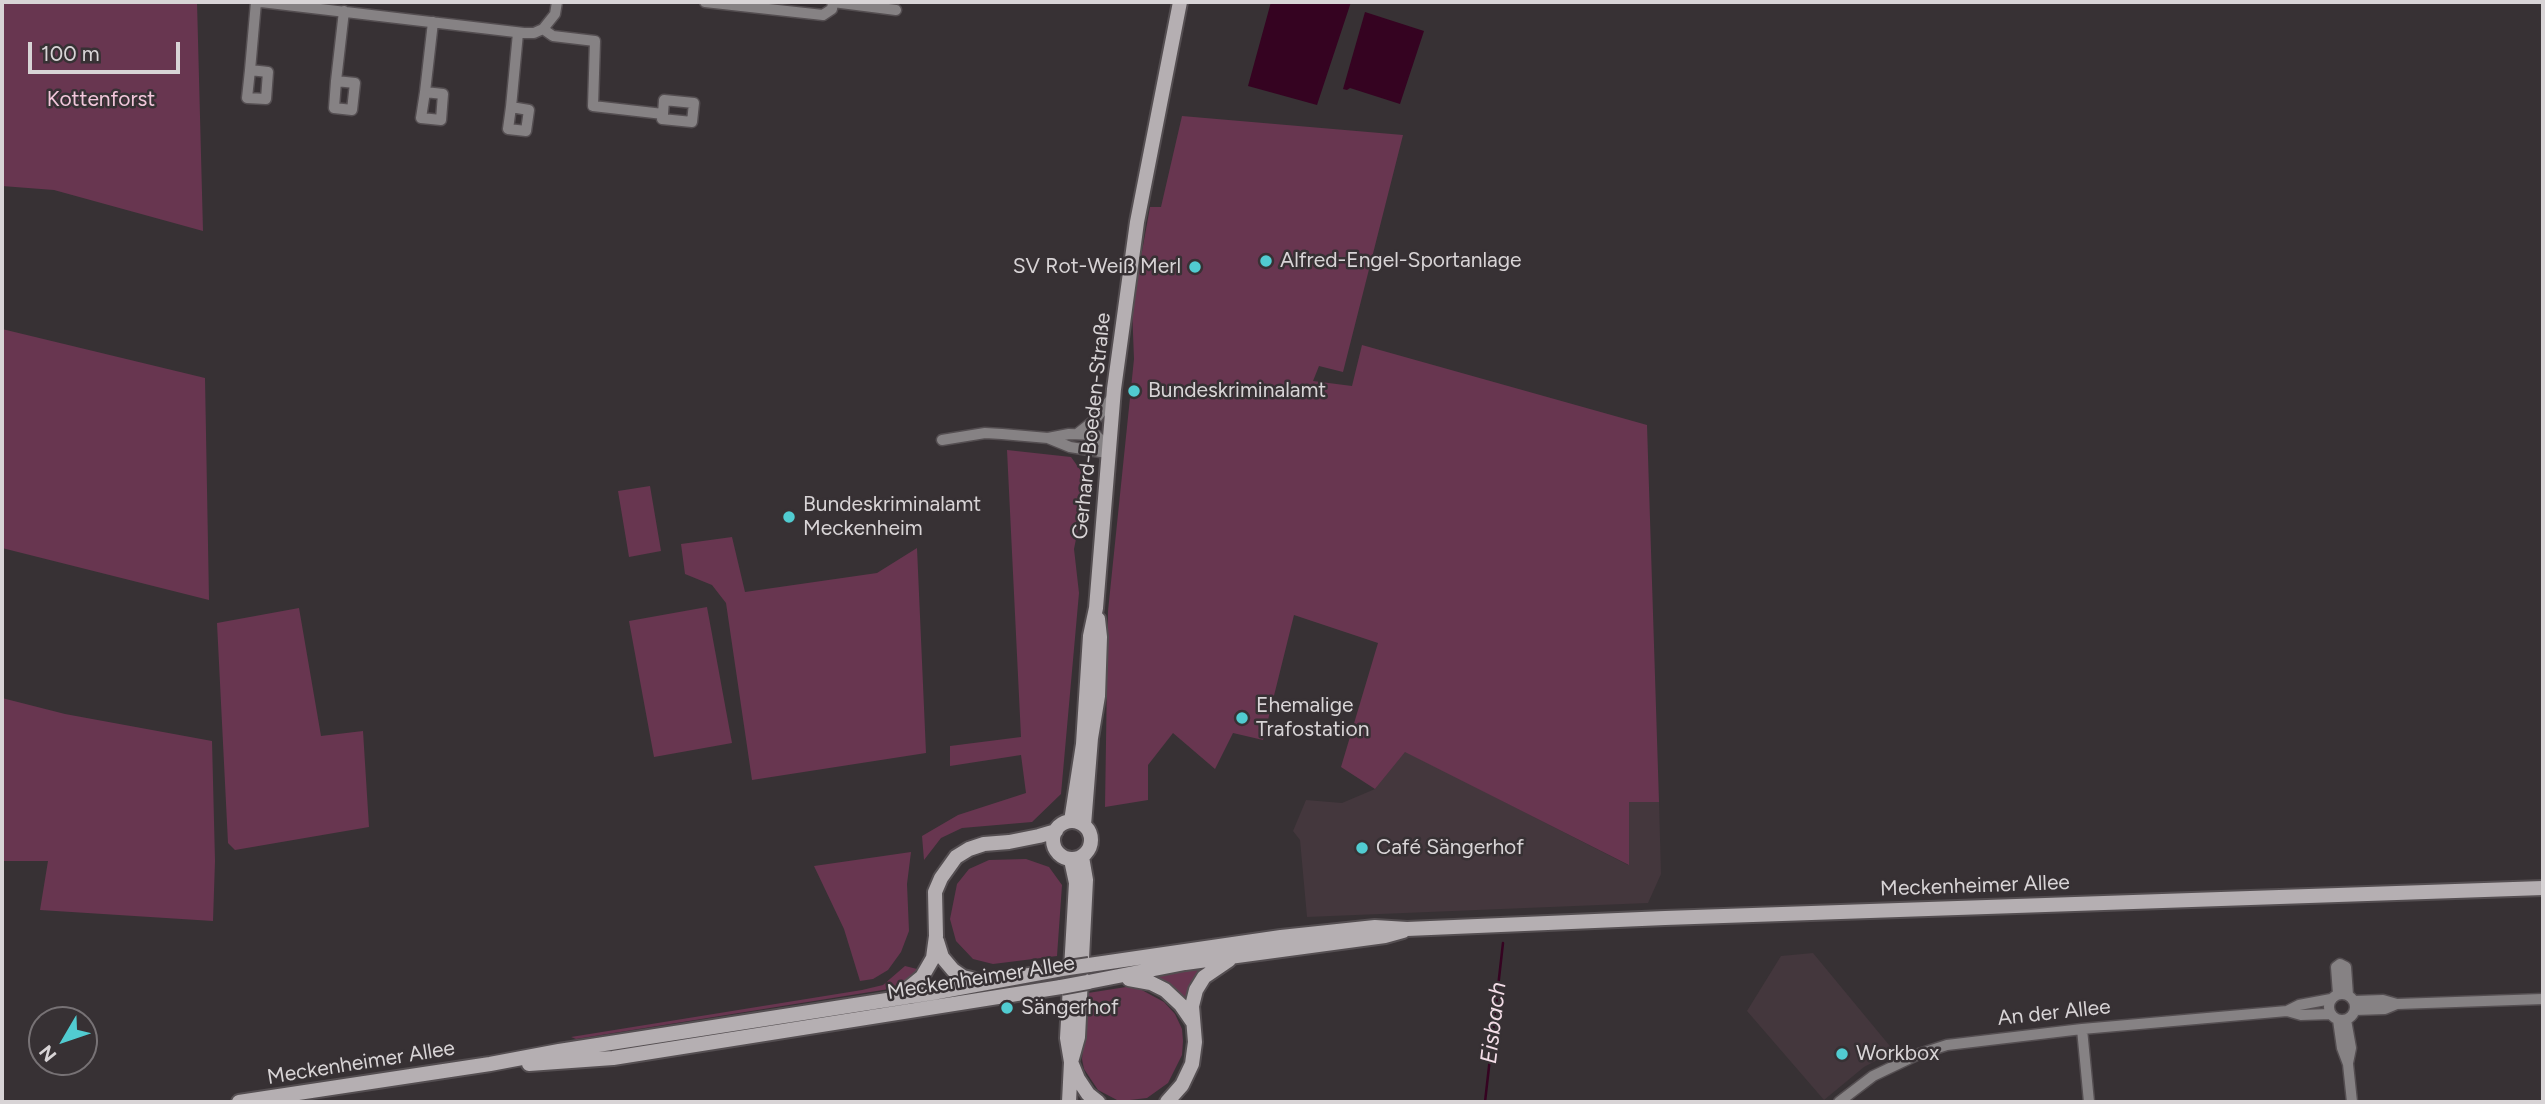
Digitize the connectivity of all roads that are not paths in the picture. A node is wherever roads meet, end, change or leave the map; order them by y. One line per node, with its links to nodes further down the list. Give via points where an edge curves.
1 (259, 2): 6 (street); 13 (street)
2 (557, 2): 11 (street, via 555,14)
3 (705, 2): 7 (street)
4 (834, 2): 7 (street, via 823,15); 8 (street)
5 (1180, 2): 18 (main road, Gerhard-Boeden-Straße, via 1137,222)
6 (316, 4): 9 (street)
7 (744, 4)
8 (896, 10)
9 (344, 11): 10 (street); 14 (street)
10 (433, 22): 12 (street); 15 (street)
11 (543, 29): 12 (street); 17 (street, via 553,36 595,41 593,107)
12 (518, 33): 16 (street)
13 (250, 70)
14 (337, 81)
15 (425, 92)
16 (511, 107)
17 (663, 114)
18 (1114, 396): 19 (street); 22 (main road, Gerhard-Boeden-Straße)
19 (1077, 434): 20 (street); 22 (street, via 1098,436)
20 (1048, 438): 21 (street, Gerhard-Boeden-Straße, via 994,433); 22 (street)
21 (942, 440)
22 (1107, 453): 23 (main road, Gerhard-Boeden-Straße, via 1096,607 1098,696)
23 (1078, 823): 24 (main road, via 1062,824); 27 (main road, Gerhard-Boeden-Straße, via 1092,839 1091,846)
24 (1056, 831): 25 (main road); 26 (main road)
25 (1010, 842): 26 (main road); 30 (main road, via 976,846 951,863 936,892)
26 (1056, 850): 27 (main road)
27 (1076, 859): 42 (main road, via 1066,1038)
28 (2543, 888): 29 (main road, Meckenheimer Allee)
29 (1407, 929): 31 (main road, Meckenheimer Allee); 33 (main road, Meckenheimer Allee, bridge, via 1385,926 1328,931)
30 (936, 936): 33 (main road, via 942,957 953,970); 34 (main road, via 927,970)
31 (1236, 956): 32 (main road, Meckenheimer Allee); 39 (main road, via 1200,983 1193,998)
32 (1095, 981): 39 (main road, via 1138,979 1151,983 1177,999); 41 (main road, Meckenheimer Allee, bridge, via 613,1058)
33 (985, 982): 34 (main road, Meckenheimer Allee)
34 (892, 998): 41 (main road, Meckenheimer Allee)
35 (2543, 999): 36 (street, An der Allee, via 2398,1004 2385,1009)
36 (2345, 1000): 37 (street, An der Allee, via 2299,1005); 38 (street); 38 (street, via 2329,1006)
37 (2287, 1011): 38 (street, An der Allee); 40 (street, An der Allee)
38 (2338, 1018): 49 (street)
39 (1192, 1021): 46 (main road, via 1192,1064)
40 (2082, 1029): 47 (street, An der Allee, via 1947,1045 1873,1076); 48 (street)
41 (560, 1057): 43 (main road, Meckenheimer Allee)
42 (1071, 1062): 44 (main road); 45 (main road, via 1084,1089)
43 (239, 1102)
44 (1069, 1102)
45 (1098, 1102)
46 (1167, 1102)
47 (1839, 1102)
48 (2089, 1102)
49 (2352, 1102)

